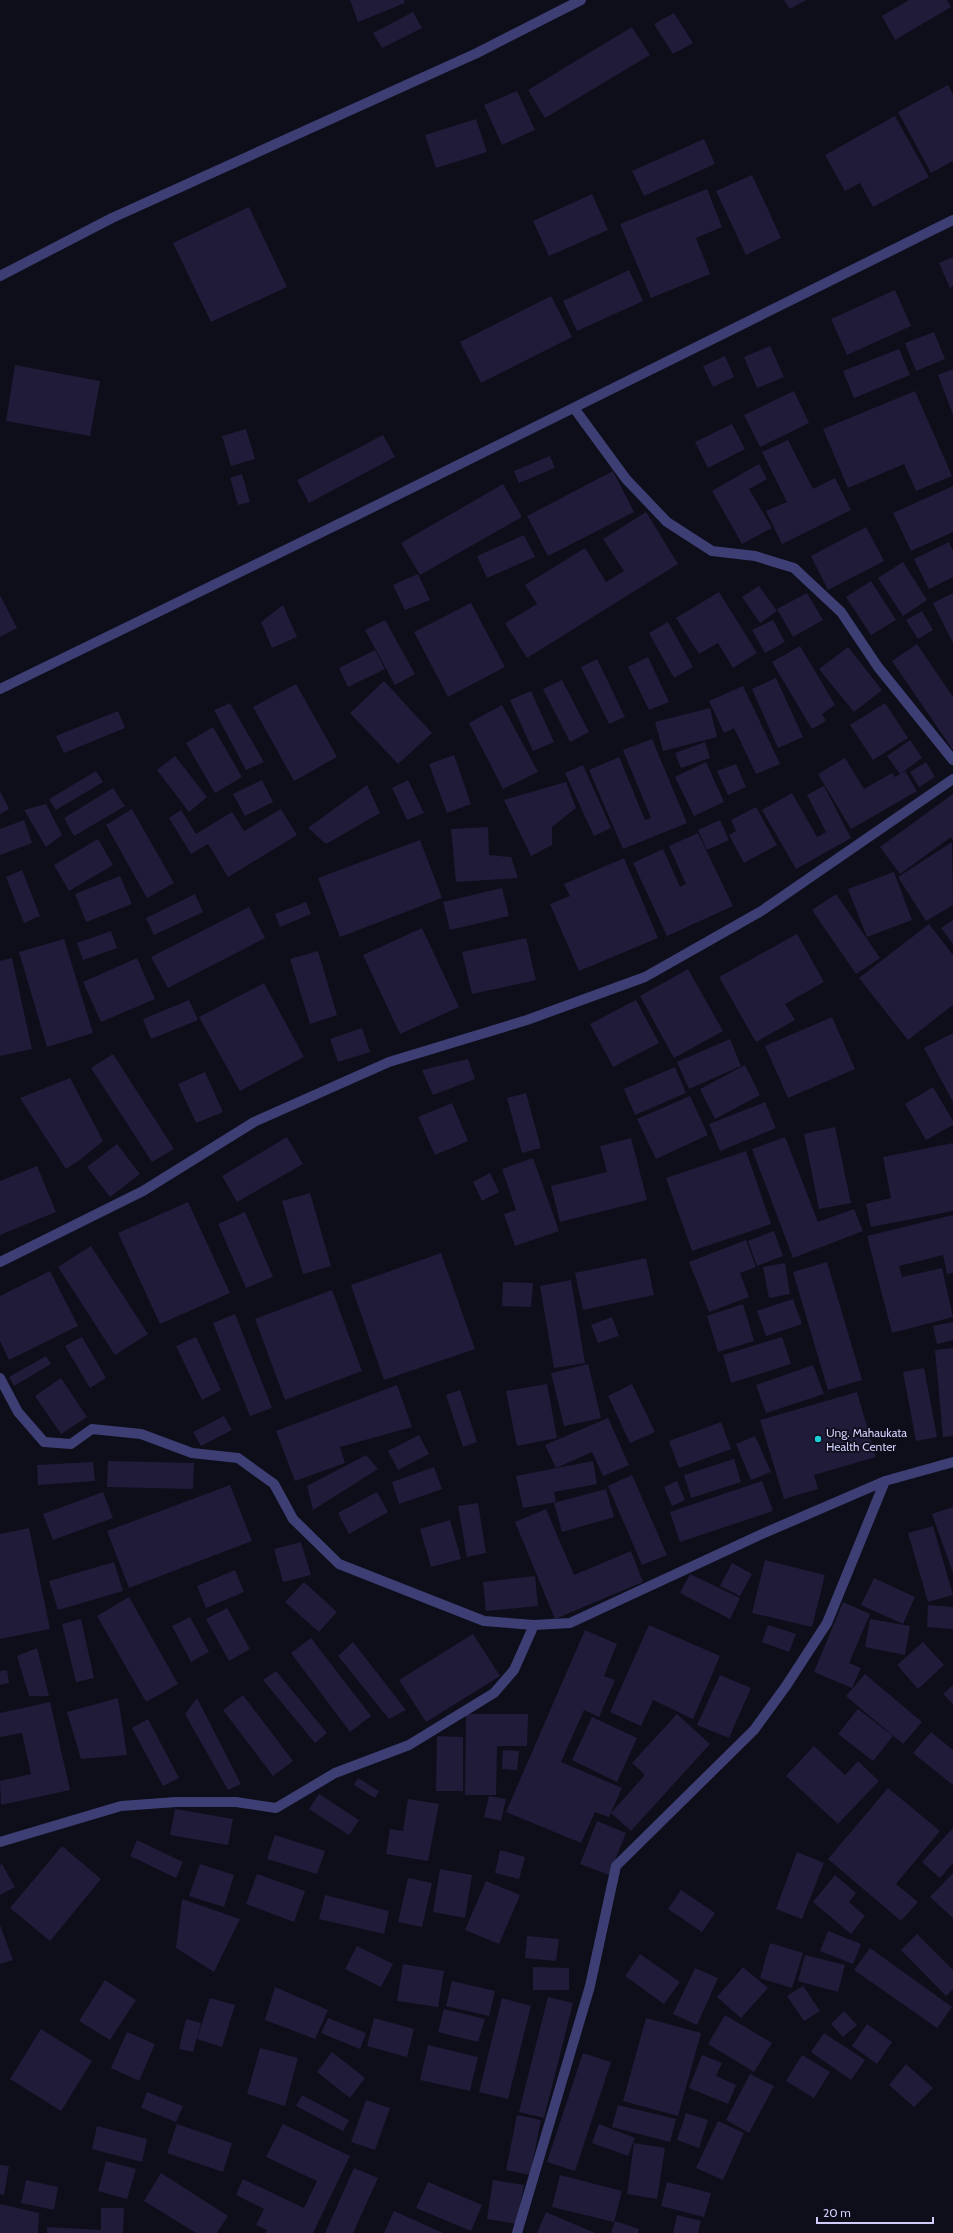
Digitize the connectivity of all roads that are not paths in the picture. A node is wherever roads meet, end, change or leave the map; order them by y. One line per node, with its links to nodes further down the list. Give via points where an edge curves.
1 (582, 0): 3 (street, via 469,56 112,218)
2 (953, 220): 4 (street)
3 (0, 276)
4 (574, 408): 5 (street); 6 (street, via 626,479 667,522 712,551 755,556 794,568 841,612 878,667)
5 (0, 689)
6 (953, 760)
7 (953, 779): 8 (street, via 763,910 645,977 527,1020 389,1062 254,1122 143,1191)
8 (0, 1262)
9 (0, 1378): 12 (street, via 18,1412 44,1442 71,1444 92,1429 141,1434 192,1453 238,1458 274,1484 293,1518 339,1564 484,1621)
10 (953, 1462): 11 (street)
11 (885, 1481): 12 (street, via 762,1534 570,1623); 14 (street, via 827,1623 786,1686 754,1730 616,1866 590,1986)
12 (534, 1625): 13 (street, via 514,1670 494,1693 409,1745 334,1773 276,1808 236,1802 176,1802 121,1806)
13 (0, 1842)
14 (517, 2233)

